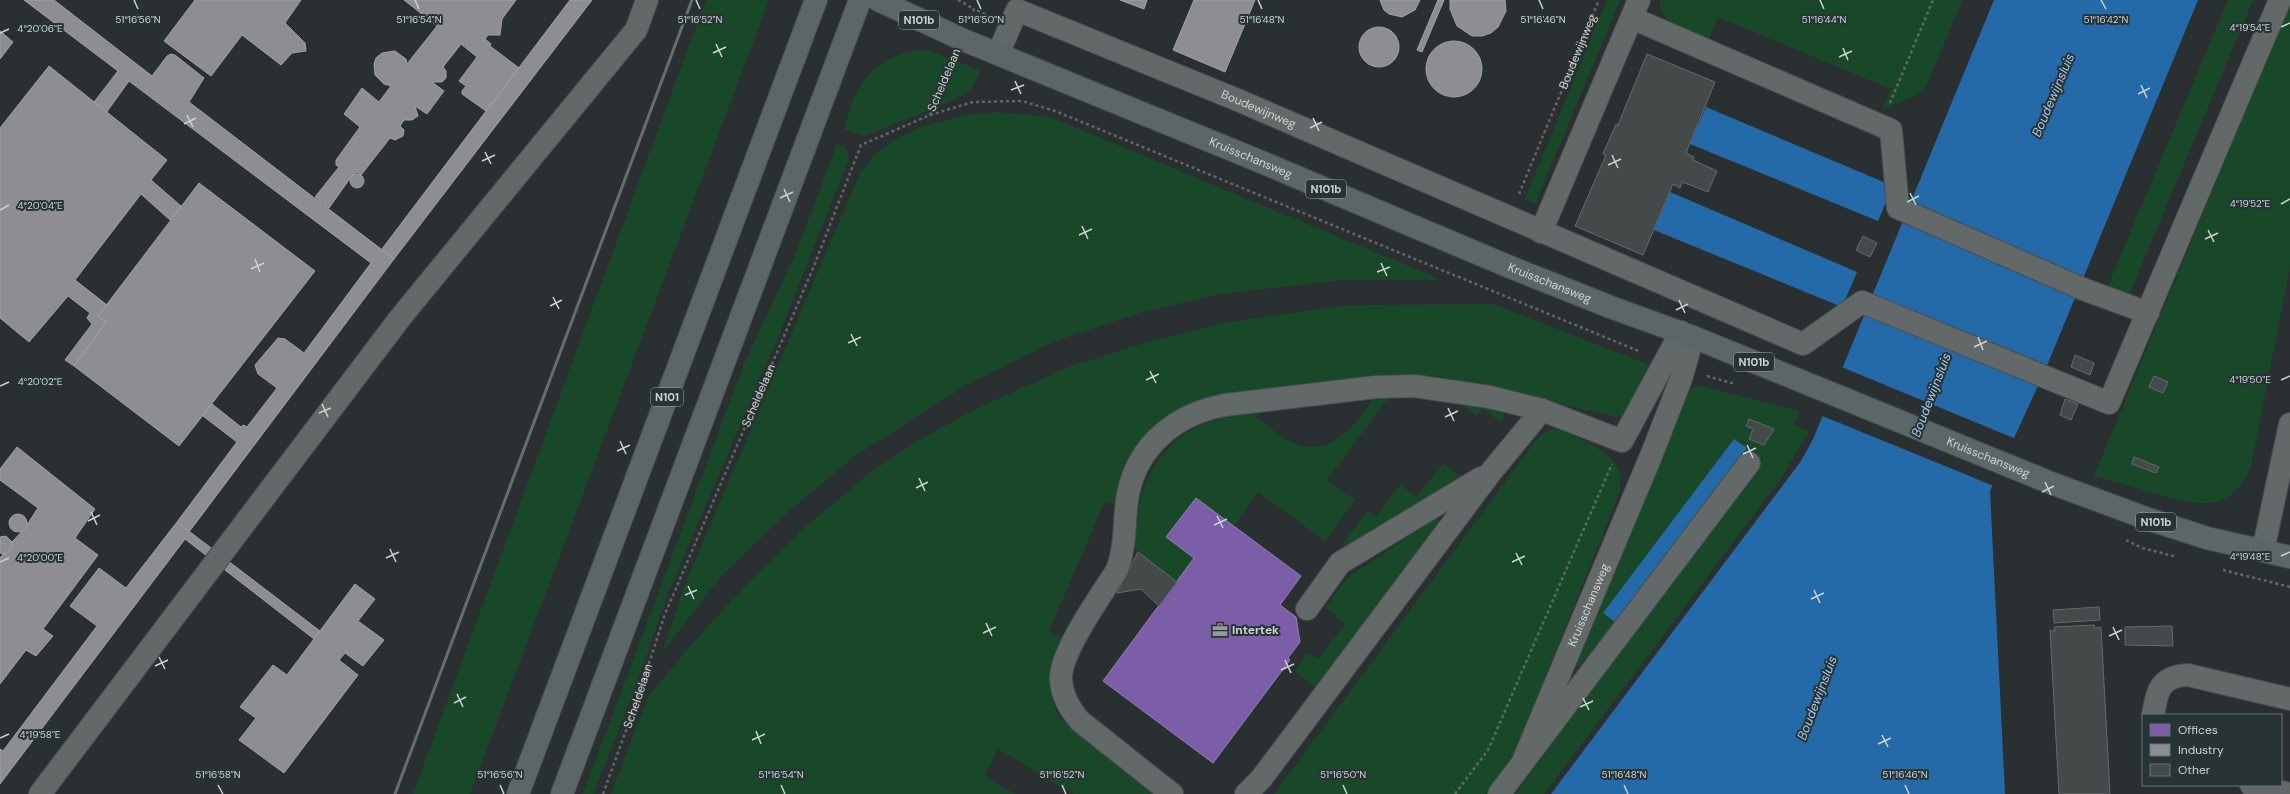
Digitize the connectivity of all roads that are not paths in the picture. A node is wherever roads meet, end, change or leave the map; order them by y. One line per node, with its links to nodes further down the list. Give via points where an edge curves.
1 (647, 0): 23 (street, via 636,30 400,318)
2 (816, 0): 24 (main road, N101)
3 (860, 0): 25 (main road)
4 (878, 0): 7 (main road, Kruisschansweg / N101b)
5 (2280, 0): 9 (street)
6 (1635, 9): 8 (street); 9 (street, via 1891,130 1898,208 2083,289)
7 (998, 54): 8 (street, Boudewijnweg, via 1017,10 1240,101); 10 (main road, Kruisschansweg / N101b, via 1540,279)
8 (1541, 232): 9 (street, via 1803,344 1862,302 2110,403)
9 (2148, 313)
10 (1687, 334): 11 (street); 16 (main road, Kruisschansweg / N101b, via 2051,483 2207,538)
11 (1674, 366): 12 (street, via 1622,441); 21 (street, Kruisschansweg, via 1651,456)
12 (1542, 410): 15 (street); 26 (street, via 1448,390 1414,386 1376,387 1203,409 1166,429 1141,459 1128,494 1122,557 1117,570 1072,645 1064,661 1061,678 1069,708 1080,721)
13 (2290, 424): 16 (street)
14 (1749, 463): 21 (street, Kruisschansweg)
15 (1491, 472): 18 (street, via 1340,563); 27 (street, via 1261,780)
16 (2263, 551): 17 (main road, Kruisschansweg / N101b)
17 (2290, 557)
18 (1307, 609)
19 (2290, 699): 20 (street, via 2188,675 2176,675 2163,683 2157,693)
20 (2153, 714)
21 (1524, 759): 28 (street, Kruisschansweg)
22 (2255, 786): 29 (street)
23 (40, 794)
24 (518, 794)
25 (562, 794)
26 (1172, 794)
27 (1246, 794)
28 (1499, 794)
29 (2290, 794)

